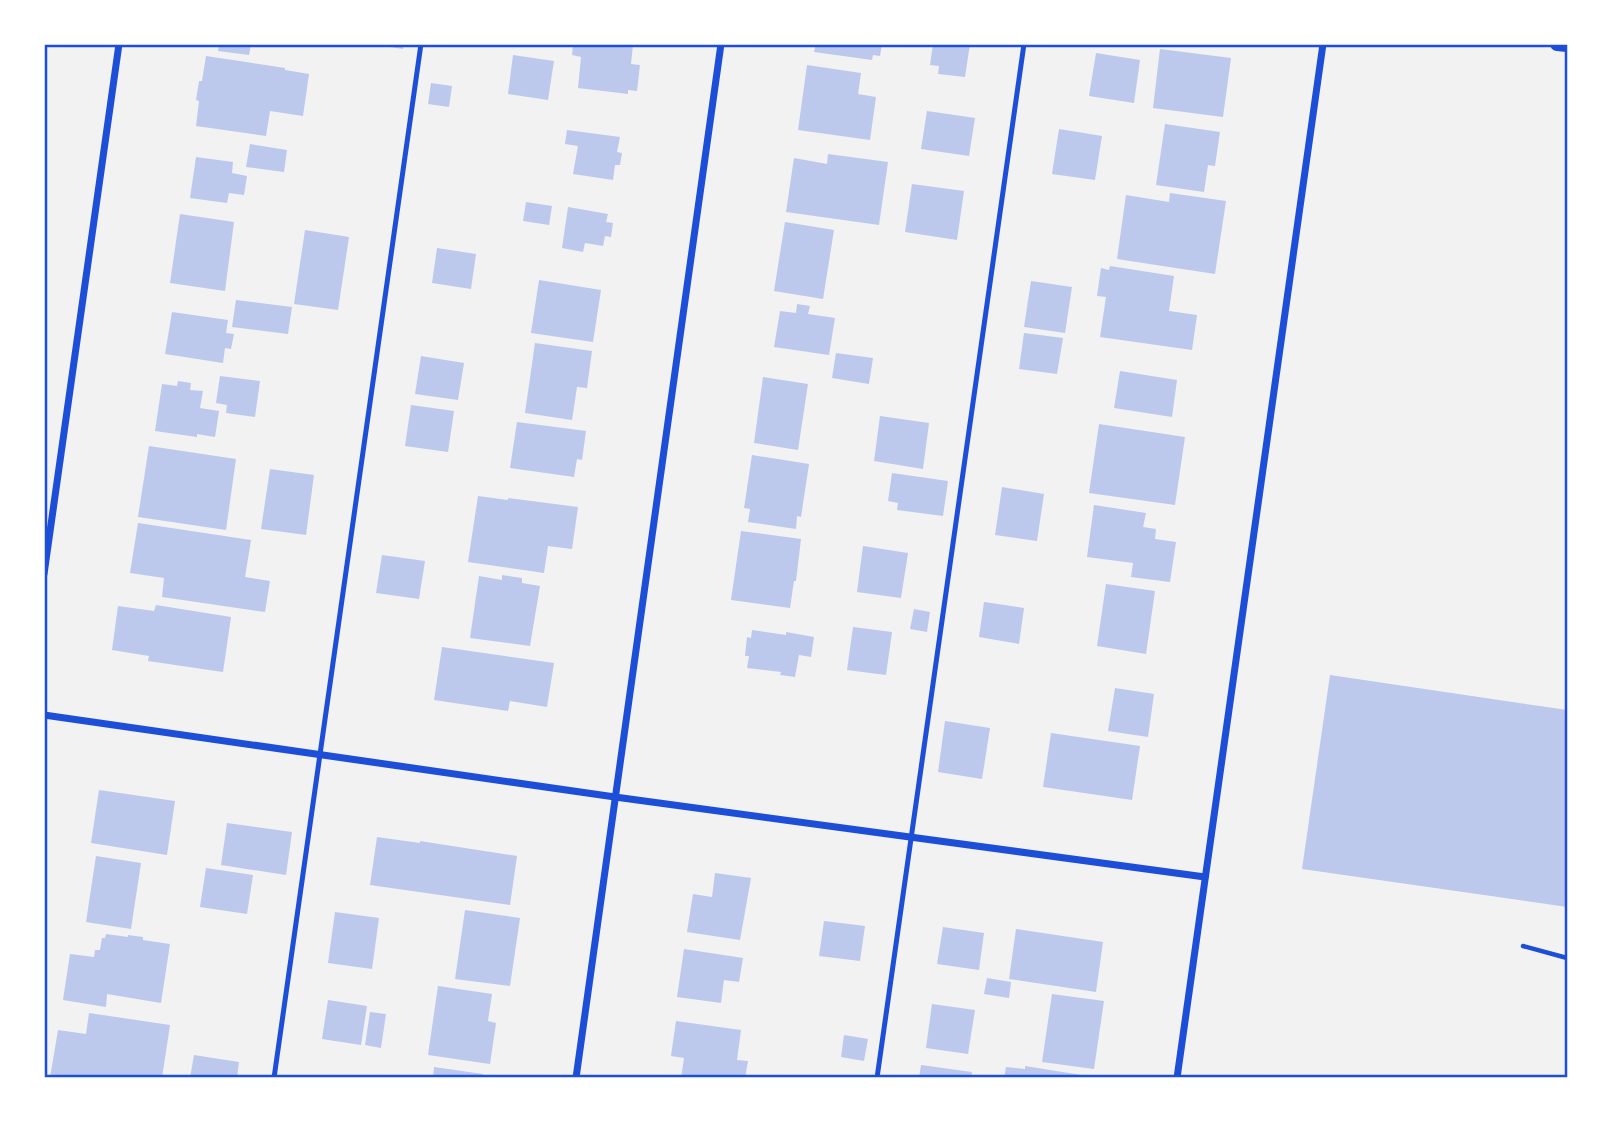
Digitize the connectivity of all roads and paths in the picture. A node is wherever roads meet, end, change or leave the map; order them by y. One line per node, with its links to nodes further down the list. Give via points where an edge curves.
1 (119, 44): 8 (street)
2 (421, 44): 10 (lane)
3 (721, 44): 11 (street)
4 (1024, 44): 12 (lane)
5 (1323, 44): 13 (street)
6 (1557, 44): 7 (main road)
7 (1567, 45)
8 (44, 574)
9 (44, 715): 10 (street)
10 (320, 755): 11 (street); 16 (lane)
11 (615, 797): 12 (street); 17 (street)
12 (912, 837): 13 (street); 18 (lane)
13 (1205, 877): 19 (street)
14 (1523, 946): 15 (path)
15 (1567, 958)
16 (274, 1078)
17 (576, 1078)
18 (877, 1078)
19 (1177, 1078)

